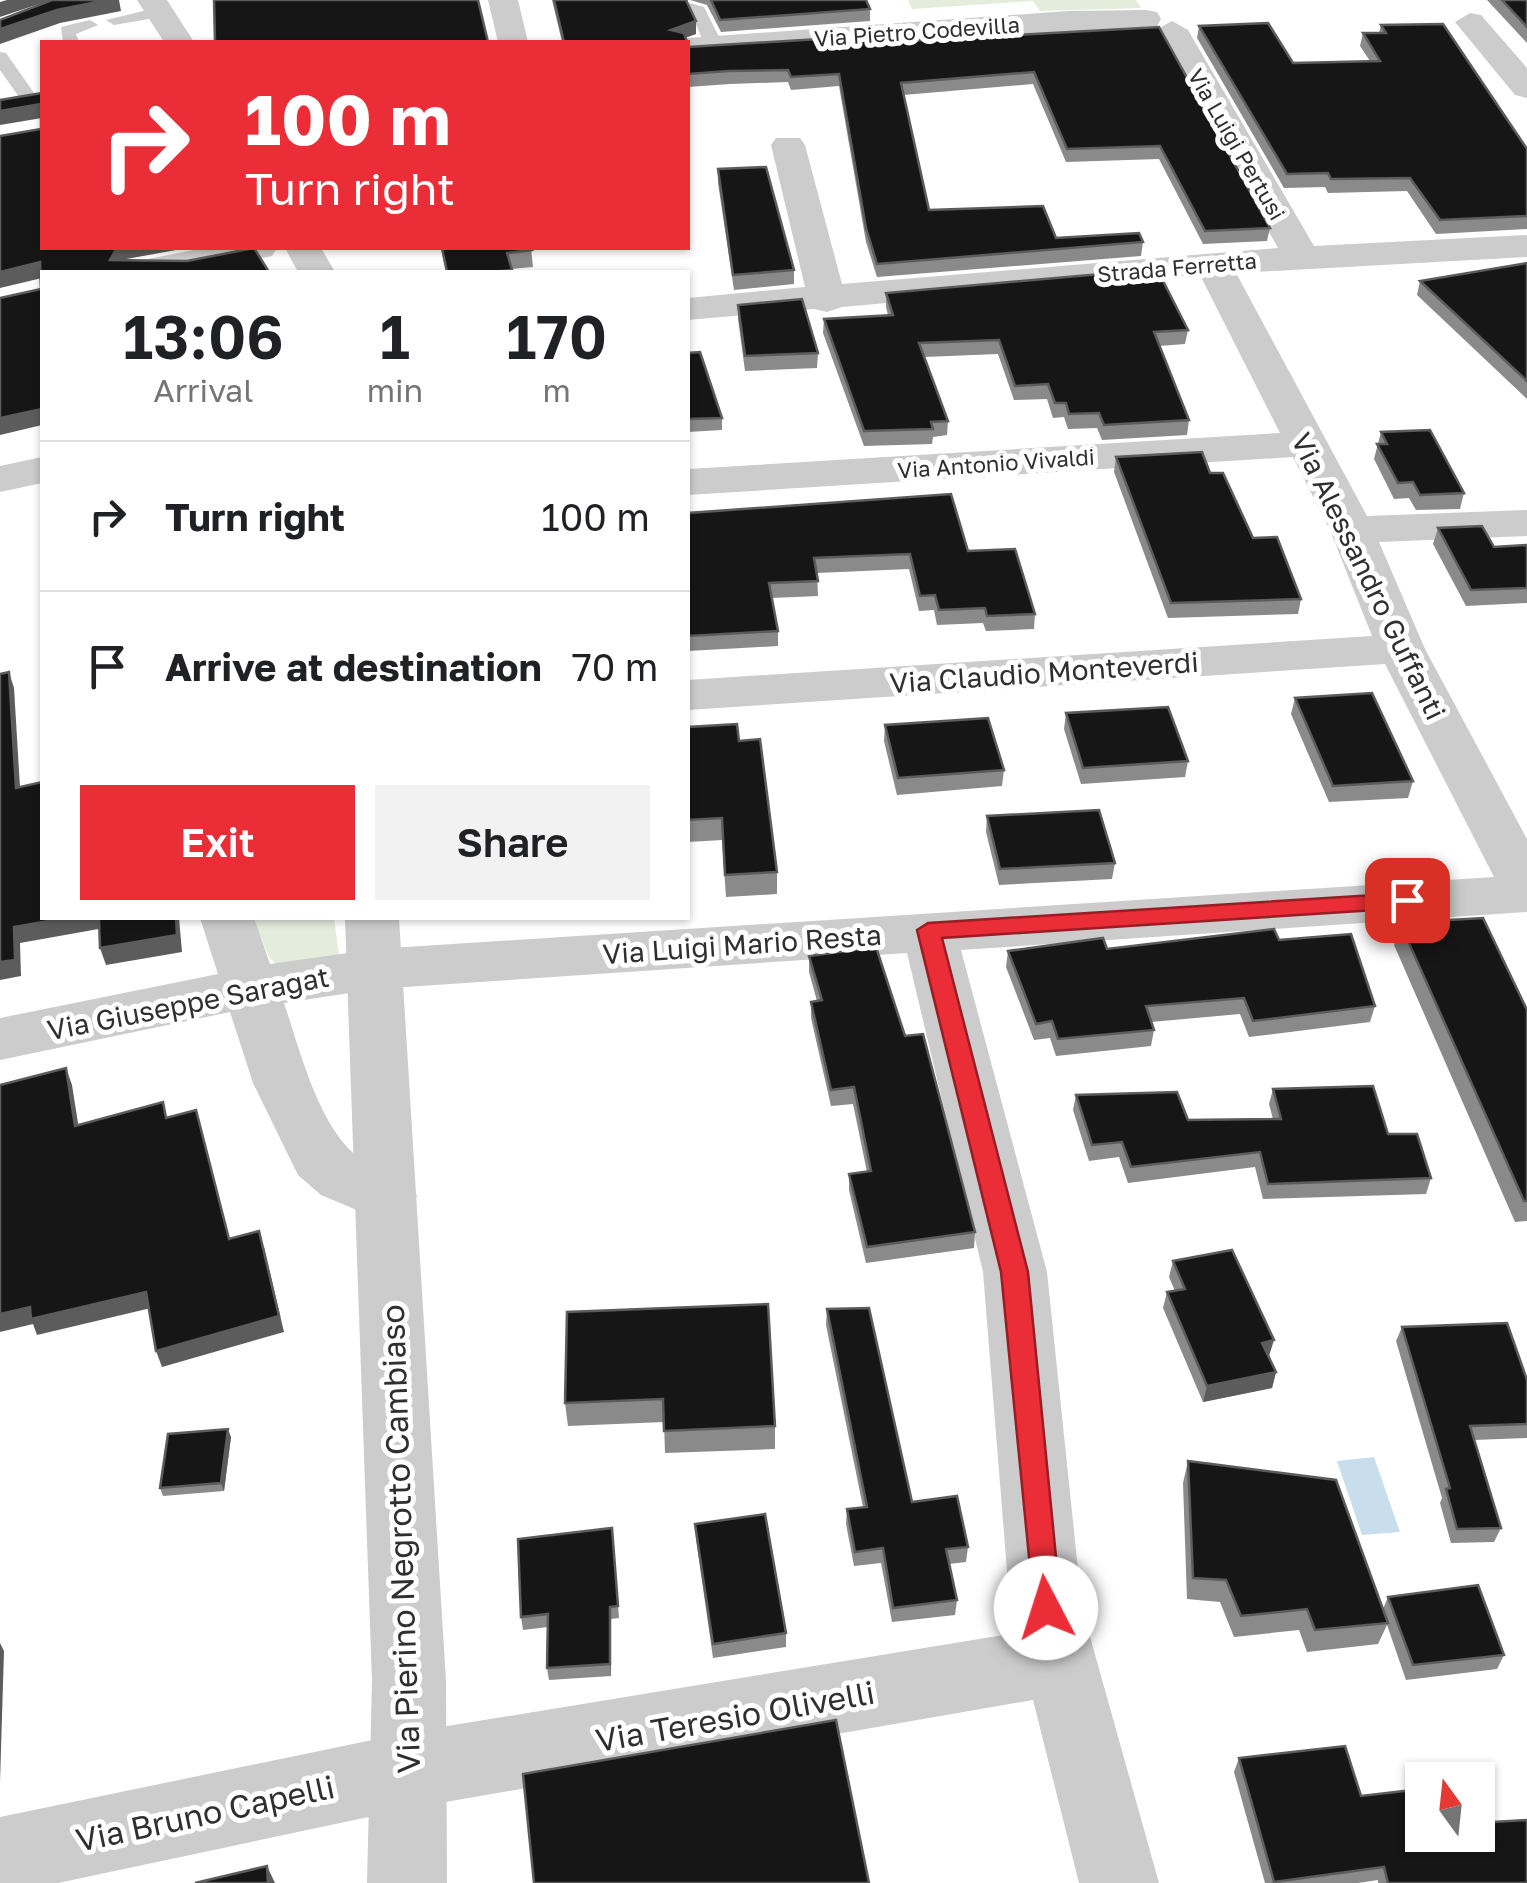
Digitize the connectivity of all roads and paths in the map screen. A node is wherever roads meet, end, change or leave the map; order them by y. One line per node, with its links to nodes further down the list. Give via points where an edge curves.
1 (503, 0): 12 (street)
2 (885, 0): 9 (street)
3 (156, 6): 5 (lane); 11 (street)
4 (696, 7): 13 (lane)
5 (114, 20)
6 (1470, 22): 15 (street)
7 (90, 25): 10 (lane, via 66,31)
8 (1159, 25): 9 (street, Via Pietro Codevilla); 20 (street, Via Luigi Pertusi)
9 (900, 32): 13 (street, Via Pietro Codevilla)
10 (70, 40)
11 (178, 40)
12 (513, 40)
13 (701, 46)
14 (0, 57): 16 (lane)
15 (1527, 88)
16 (25, 94)
17 (788, 146): 23 (street)
18 (1527, 246): 20 (street, Strada Ferretta)
19 (249, 250): 22 (street)
20 (1302, 258): 21 (street, Strada Ferretta)
21 (1212, 263): 23 (street, Strada Ferretta); 25 (street, Via Alessandro Guffanti)
22 (146, 270)
23 (827, 300): 24 (street, Strada Ferretta)
24 (690, 310)
25 (1305, 444): 26 (street, Via Antonio Vivaldi); 28 (street, Via Alessandro Guffanti)
26 (690, 482)
27 (1527, 523): 28 (street)
28 (1352, 530): 29 (street, Via Alessandro Guffanti)
29 (1401, 649): 30 (street, Via Claudio Monteverdi); 31 (street, Via Alessandro Guffanti)
30 (690, 694)
31 (1527, 891): 33 (street, Via Luigi Mario Resta)
32 (228, 920): 35 (street)
33 (928, 930): 34 (street, Via Luigi Mario Resta); 38 (street, via 1014,1272 1046,1608)
34 (374, 943): 35 (street, Via Giuseppe Saragat); 37 (street, Via Pierino Negrotto Cambiaso)
35 (248, 988): 36 (street, Via Giuseppe Saragat); 37 (street, via 318,1158 343,1178)
36 (0, 1039)
37 (386, 1196): 39 (street, Via Pierino Negrotto Cambiaso)
38 (1058, 1661): 39 (street, Via Teresio Olivelli); 42 (street)
39 (411, 1770): 40 (street, Via Bruno Capelli); 41 (street, Via Pierino Negrotto Cambiaso)
40 (0, 1856)
41 (407, 1883)
42 (1119, 1883)

